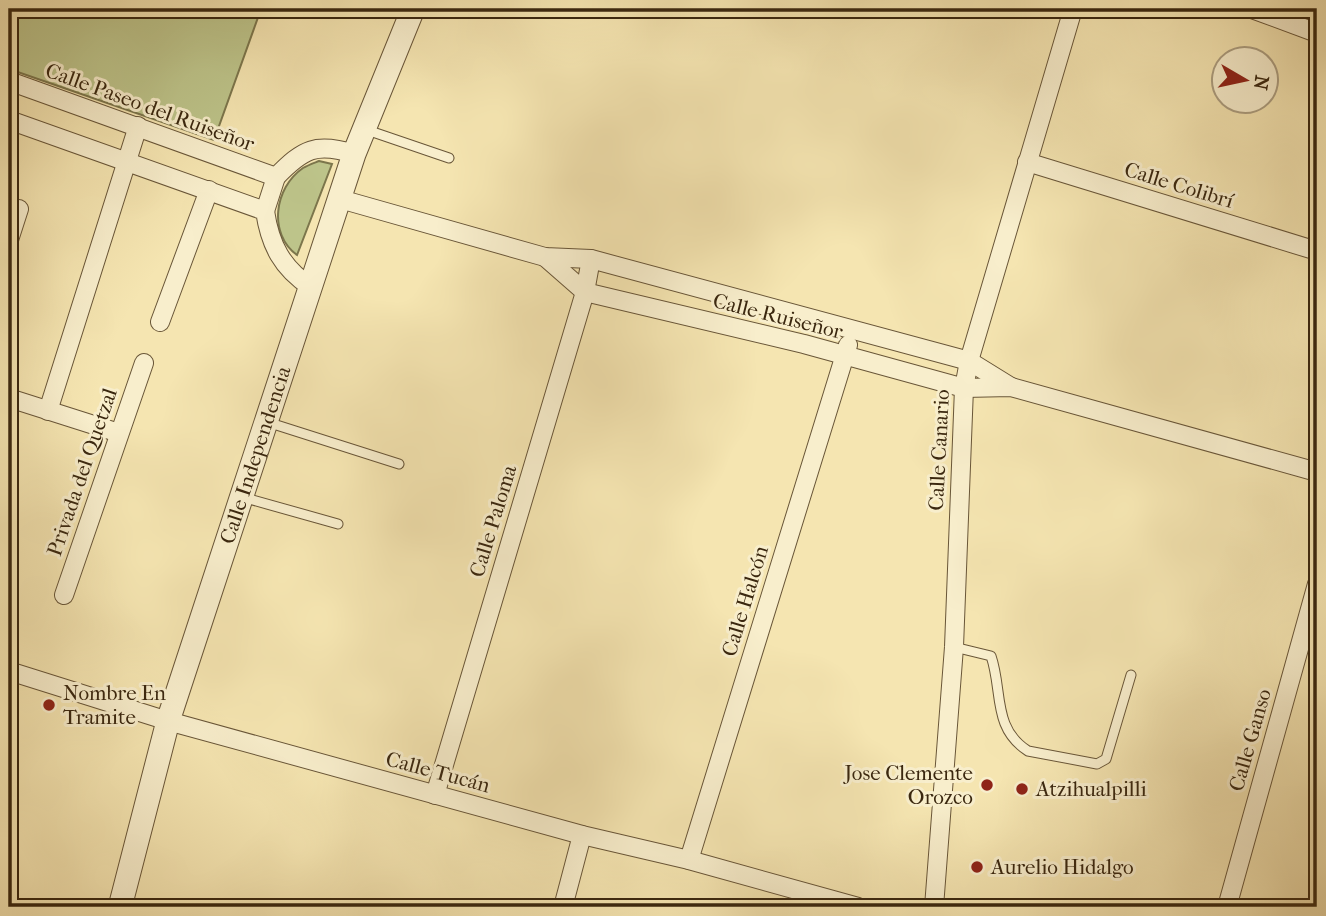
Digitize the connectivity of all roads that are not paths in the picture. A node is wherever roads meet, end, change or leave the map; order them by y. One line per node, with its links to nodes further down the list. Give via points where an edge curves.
1 (413, 9): 8 (street, Calle Independencia)
2 (1073, 9): 12 (street, Calle Canario)
3 (1252, 9): 4 (street)
4 (1317, 33)
5 (9, 81): 7 (street, Calle Paseo del Ruiseñor)
6 (9, 120): 11 (street)
7 (138, 126): 11 (street); 13 (street, Calle Paseo del Ruiseñor)
8 (364, 129): 9 (street, Calle Independencia); 10 (lane)
9 (354, 154): 13 (street, via 332,147 315,149 294,158); 15 (street, Calle Independencia)
10 (449, 158)
11 (128, 162): 14 (street); 32 (street)
12 (1027, 162): 19 (street, Calle Colibrí); 27 (street, Calle Canario)
13 (276, 177): 17 (street)
14 (209, 190): 17 (street); 24 (street)
15 (340, 199): 20 (street, Calle Ruiseñor); 22 (street, Calle Independencia)
16 (19, 209): 18 (street)
17 (265, 211): 22 (street, via 268,233 279,255 294,276)
18 (9, 240)
19 (1317, 251)
20 (545, 257): 21 (street, Calle Ruiseñor); 23 (street, Calle Ruiseñor)
21 (591, 260): 23 (street, Calle Paloma); 25 (street, Calle Ruiseñor)
22 (311, 287): 33 (street, Calle Independencia)
23 (585, 292): 26 (street, Calle Ruiseñor); 45 (street, Calle Paloma)
24 (160, 322)
25 (853, 330): 26 (street, Calle Halcón); 27 (street, Calle Ruiseñor)
26 (845, 356): 30 (street, Calle Ruiseñor); 47 (street, Calle Halcón)
27 (969, 361): 29 (street, Calle Ruiseñor); 30 (street, Calle Canario)
28 (144, 363): 34 (street, Privada del Quetzal)
29 (1011, 387): 30 (street, Calle Ruiseñor); 36 (street, Calle Ruiseñor)
30 (964, 388): 41 (street, Calle Canario)
31 (9, 398): 32 (street)
32 (48, 411): 34 (street)
33 (266, 421): 35 (lane); 37 (street, Calle Independencia)
34 (120, 433): 40 (street, Privada del Quetzal)
35 (399, 464)
36 (1317, 472)
37 (241, 497): 38 (lane); 44 (street, Calle Independencia)
38 (338, 524)
39 (1317, 584): 52 (street, Calle Ganso)
40 (64, 595)
41 (954, 647): 43 (lane, via 991,656 1003,724 1023,748 1097,764 1106,759); 51 (street, Calle Canario)
42 (9, 671): 44 (street, Calle Tucán)
43 (1131, 675)
44 (168, 721): 45 (street, Calle Tucán); 48 (street, Calle Independencia)
45 (435, 795): 46 (street, Calle Tucán)
46 (582, 835): 47 (street, Calle Tucán); 49 (street)
47 (689, 860): 50 (street, Calle Tucán)
48 (120, 907)
49 (563, 907)
50 (858, 907)
51 (934, 907)
52 (1227, 907)

